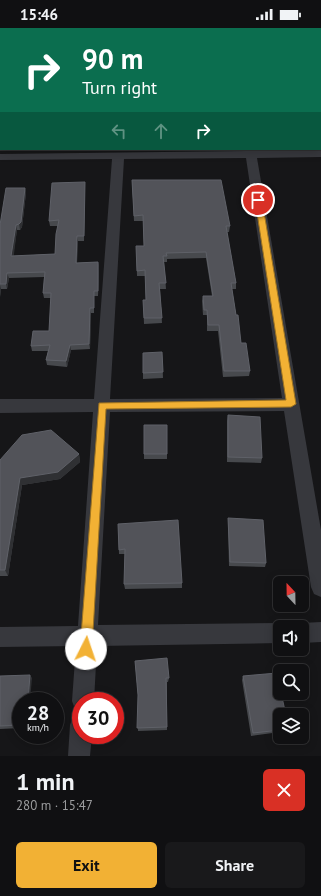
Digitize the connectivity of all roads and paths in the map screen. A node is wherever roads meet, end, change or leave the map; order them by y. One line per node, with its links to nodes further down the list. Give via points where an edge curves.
1 (251, 151): 2 (street); 4 (street); 7 (street)
2 (140, 152): 5 (street)
3 (39, 153): 5 (street); 6 (street)
4 (321, 154)
5 (118, 156): 9 (street)
6 (0, 157)
7 (291, 404): 9 (street); 10 (street)
8 (0, 406): 9 (street)
9 (102, 406): 14 (street)
10 (321, 587)
11 (309, 632): 12 (street)
12 (321, 632)
13 (273, 633): 14 (street)
14 (87, 636): 15 (street); 16 (street)
15 (0, 637)
16 (84, 692)
17 (80, 744): 18 (street)
18 (79, 756)

